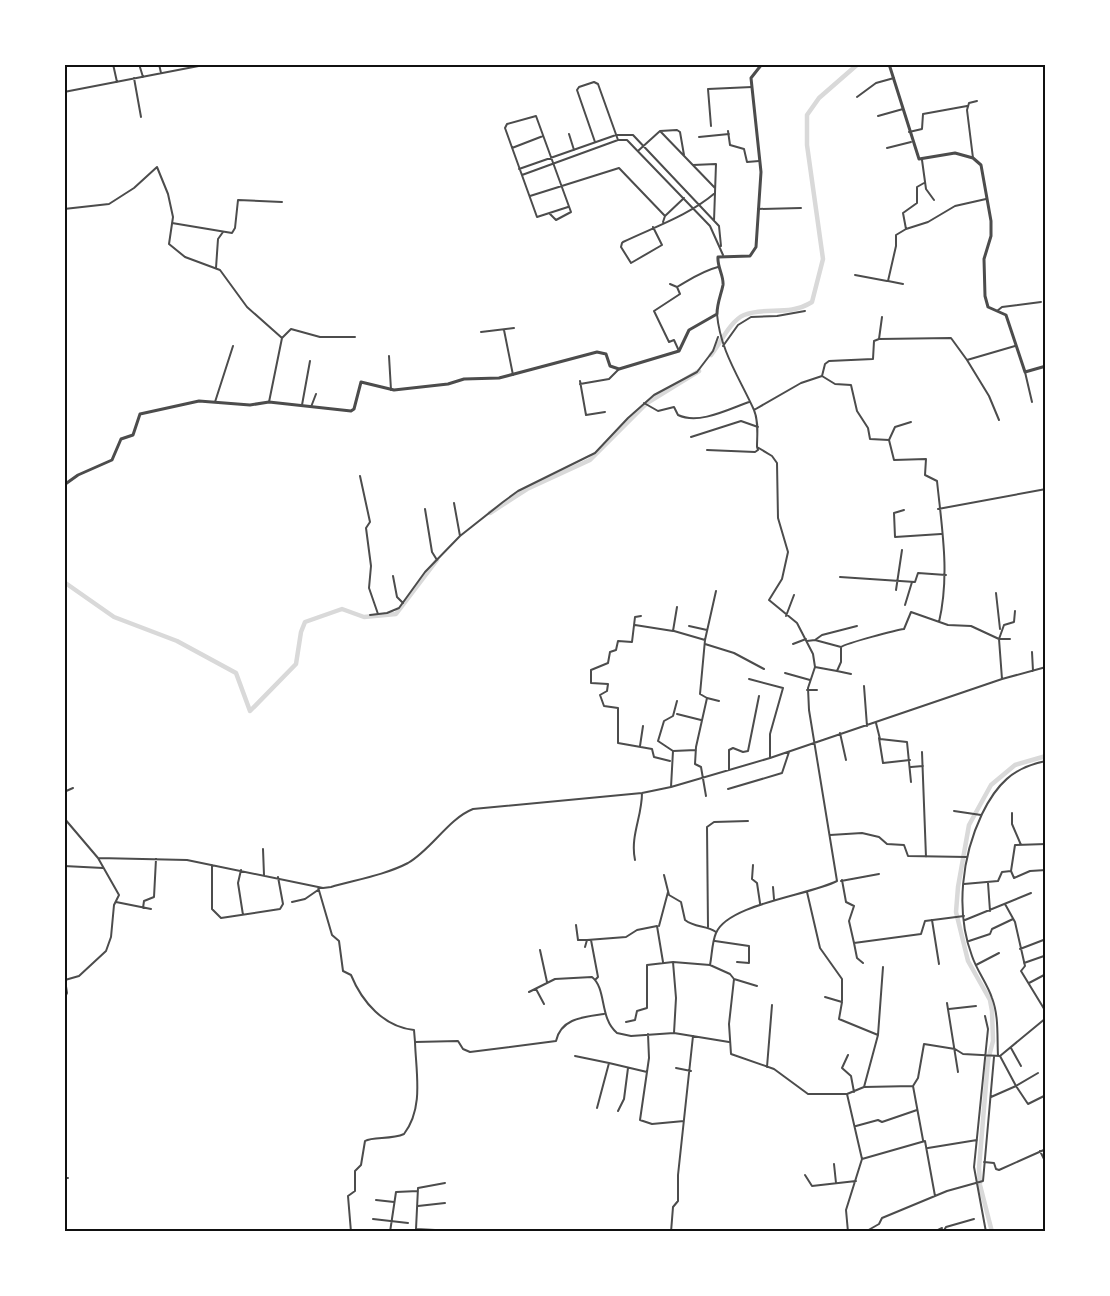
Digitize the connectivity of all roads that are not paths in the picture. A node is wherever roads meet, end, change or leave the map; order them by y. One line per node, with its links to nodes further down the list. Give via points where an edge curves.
1 (113, 64): 14 (street)
2 (140, 64): 11 (street)
3 (159, 64): 10 (street)
4 (180, 64): 9 (street)
5 (209, 64): 8 (street)
6 (762, 64): 15 (street, via 752,76)
7 (889, 64): 13 (street)
8 (200, 65): 9 (street)
9 (181, 70): 10 (street)
10 (161, 73): 11 (street)
11 (142, 77): 12 (street)
12 (134, 78): 14 (street); 22 (street)
13 (894, 78): 17 (street, via 876,83); 20 (street)
14 (117, 82): 16 (street)
15 (752, 87): 23 (street, via 708,89); 42 (street)
16 (64, 92)
17 (856, 97)
18 (977, 101): 19 (street)
19 (967, 106): 25 (street, via 923,114 922,129); 40 (street)
20 (903, 109): 21 (street); 25 (street)
21 (878, 116)
22 (141, 117)
23 (711, 126)
24 (660, 131): 33 (street); 38 (street); 38 (street, via 679,130)
25 (909, 132): 32 (street)
26 (569, 134): 36 (street)
27 (616, 135): 30 (street); 31 (street); 31 (street, via 597,82 579,87); 33 (street, via 633,135)
28 (543, 136): 34 (street); 34 (street, via 536,116 518,120 505,127); 39 (street)
29 (699, 137): 42 (street, via 728,133 731,146 744,149 747,162)
30 (618, 140): 37 (street, via 627,140); 43 (street)
31 (595, 142): 36 (street)
32 (911, 142): 35 (street); 41 (street)
33 (644, 146): 37 (street); 56 (street)
34 (512, 148): 45 (street)
35 (887, 148)
36 (574, 150): 39 (street)
37 (639, 150): 52 (street)
38 (684, 156): 44 (street)
39 (550, 158): 43 (street); 45 (street)
40 (973, 158): 41 (street, via 955,153); 53 (street, via 981,165)
41 (922, 160): 47 (street)
42 (759, 161): 60 (street)
43 (552, 164): 46 (street); 48 (street)
44 (693, 165): 49 (street); 49 (street, via 715,163)
45 (519, 169): 46 (street)
46 (522, 175): 51 (street)
47 (924, 183): 54 (street); 68 (street, via 916,187 917,203 903,213)
48 (560, 186): 51 (street); 57 (street); 63 (street, via 621,168)
49 (715, 188): 50 (street)
50 (715, 193): 56 (street); 64 (street)
51 (529, 197): 62 (street, via 537,217)
52 (684, 198): 61 (street); 63 (street)
53 (987, 199): 68 (street, via 955,206 928,222); 81 (street, via 992,229 985,252 984,288 988,307)
54 (934, 200)
55 (282, 202): 69 (street, via 238,200 234,232)
56 (700, 206): 61 (street); 64 (street)
57 (568, 207): 62 (street); 62 (street, via 570,214 556,220)
58 (801, 208): 60 (street)
59 (64, 209): 66 (street, via 109,204 157,167 168,194)
60 (758, 209): 71 (street, via 753,255)
61 (694, 210): 65 (street); 70 (street)
62 (550, 214)
63 (665, 216): 65 (street)
64 (714, 221): 70 (street, via 721,229)
65 (663, 222): 67 (street)
66 (172, 223): 69 (street); 73 (street, via 169,242 173,249)
67 (653, 227): 67 (street, via 662,244 631,263 621,244)
68 (906, 229): 75 (street, via 896,235)
69 (223, 232): 73 (street, via 218,239)
70 (721, 246): 71 (street)
71 (723, 255): 72 (street, via 717,258)
72 (718, 267): 78 (street); 82 (street, via 723,284)
73 (216, 268): 89 (street, via 247,307)
74 (855, 275): 75 (street)
75 (888, 281): 77 (street)
76 (670, 284): 78 (street)
77 (903, 284)
78 (677, 286): 94 (street, via 680,294 654,312 669,342 674,340)
79 (1041, 302): 81 (street)
80 (806, 311): 92 (street, via 751,316 738,325)
81 (997, 311): 93 (street, via 1006,315)
82 (717, 314): 88 (street); 94 (street, via 688,330)
83 (882, 317): 90 (street)
84 (513, 328): 85 (street)
85 (504, 330): 86 (street); 101 (street)
86 (481, 332)
87 (355, 337): 89 (street, via 320,337 291,329)
88 (720, 337): 92 (street); 109 (street, via 697,372 664,388)
89 (282, 338): 106 (street)
90 (879, 339): 96 (street, via 951,338); 102 (street, via 874,341 873,359 829,361)
91 (233, 346): 105 (street)
92 (722, 346): 107 (street)
93 (1015, 346): 96 (street); 100 (street)
94 (679, 351): 99 (street)
95 (389, 356): 103 (street)
96 (967, 360): 114 (street)
97 (310, 361): 110 (street)
98 (1046, 366): 100 (street)
99 (619, 369): 101 (street, via 610,366 605,353 597,352); 113 (street, via 609,379 580,383 586,415)
100 (1025, 372): 108 (street)
101 (513, 375): 103 (street)
102 (822, 376): 112 (street, via 801,383); 118 (street, via 835,384 850,385 870,439)
103 (391, 390): 111 (street, via 361,382 353,411)
104 (316, 393): 111 (street)
105 (215, 402): 106 (street); 122 (street, via 186,402 140,414 133,435 121,439 112,460)
106 (269, 402): 110 (street)
107 (749, 402): 109 (street, via 718,414 688,418 678,416 674,407 658,411); 112 (street)
108 (1032, 402)
109 (644, 404): 129 (street, via 588,459 518,491)
110 (302, 405): 111 (street)
111 (311, 406)
112 (754, 410): 116 (street)
113 (605, 412)
114 (999, 420)
115 (911, 422): 118 (street, via 895,427)
116 (758, 427): 117 (street, via 741,421); 119 (street)
117 (691, 437)
118 (889, 441): 126 (street, via 894,460 926,459 925,476 938,481)
119 (757, 447): 120 (street, via 755,452); 148 (street, via 776,459 778,468 778,518 788,552 782,579 769,600)
120 (707, 450)
121 (360, 476): 145 (street, via 370,522 366,528 371,566 369,588)
122 (64, 484)
123 (1046, 489): 126 (street)
124 (454, 503): 129 (street)
125 (425, 509): 131 (street, via 432,552)
126 (938, 509): 128 (street)
127 (904, 510): 128 (street, via 894,513 895,537)
128 (941, 534): 132 (street)
129 (460, 536): 131 (street)
130 (902, 549): 135 (street)
131 (437, 560): 141 (street)
132 (946, 575): 136 (street, via 918,573); 149 (street)
133 (393, 576): 141 (street, via 397,597)
134 (840, 577): 135 (street)
135 (898, 582): 136 (street); 137 (street)
136 (912, 582): 142 (street)
137 (896, 590)
138 (716, 591): 154 (street)
139 (996, 593): 153 (street)
140 (794, 596): 148 (street)
141 (403, 603): 145 (street, via 395,611)
142 (905, 605)
143 (676, 607): 155 (street)
144 (1015, 611): 153 (street, via 1014,622)
145 (378, 614): 146 (street)
146 (370, 615)
147 (641, 616): 150 (street, via 635,616)
148 (786, 616): 158 (street, via 797,623)
149 (939, 622): 156 (street, via 971,626); 162 (street, via 910,612 904,629)
150 (634, 625): 155 (street); 189 (street, via 632,642 618,642 608,663 591,670 590,678 591,683 608,684 607,691 600,695 604,706 618,708 618,743)
151 (689, 626): 154 (street)
152 (857, 626): 159 (street)
153 (1000, 629): 156 (street)
154 (707, 630): 160 (street)
155 (673, 631): 160 (street)
156 (999, 639): 157 (street); 172 (street)
157 (1010, 639)
158 (806, 640): 159 (street); 161 (street); 164 (street)
159 (815, 640): 162 (street)
160 (705, 642): 166 (street); 178 (street, via 700,694)
161 (793, 644)
162 (841, 647): 168 (street)
163 (1032, 652): 167 (street)
164 (815, 667): 168 (street); 173 (street)
165 (1046, 667): 167 (street)
166 (764, 669)
167 (1033, 670): 172 (street)
168 (837, 671): 170 (street)
169 (785, 673): 173 (street)
170 (851, 674)
171 (748, 679): 194 (street, via 783,688 770,734)
172 (1002, 679): 183 (street)
173 (810, 680): 175 (street)
174 (864, 686): 185 (street)
175 (807, 690): 176 (street); 188 (street)
176 (817, 690)
177 (759, 696): 201 (street, via 748,751 729,750)
178 (706, 698): 180 (street); 182 (street)
179 (677, 701): 191 (street, via 673,716 664,722 658,739)
180 (719, 701)
181 (677, 714): 182 (street)
182 (701, 720): 190 (street)
183 (876, 723): 185 (street); 187 (street)
184 (643, 726): 189 (street)
185 (867, 726): 186 (street)
186 (840, 733): 188 (street); 195 (street)
187 (879, 738): 196 (street, via 906,741); 196 (street, via 883,763)
188 (814, 741): 192 (street); 215 (street)
189 (640, 746): 197 (street, via 652,749 654,758)
190 (696, 750): 191 (street); 202 (street, via 695,764 701,767)
191 (673, 751): 197 (street)
192 (789, 751): 194 (street); 206 (street, via 782,773)
193 (922, 752): 199 (street)
194 (770, 758): 201 (street)
195 (846, 760)
196 (910, 760): 200 (street)
197 (670, 761): 204 (street)
198 (1046, 761): 212 (street, via 1026,765 1004,779)
199 (923, 766): 200 (street); 219 (street)
200 (911, 767): 203 (street)
201 (729, 770): 202 (street)
202 (704, 778): 204 (street); 209 (street)
203 (911, 782)
204 (671, 787): 208 (street)
205 (73, 788): 207 (street)
206 (728, 789)
207 (64, 792)
208 (642, 794): 223 (street, via 633,843); 241 (street, via 473,809 408,863)
209 (706, 796)
210 (954, 811): 212 (street)
211 (1012, 813): 217 (street)
212 (981, 815): 220 (street)
213 (65, 818): 221 (street)
214 (748, 821): 259 (street, via 714,822 706,827)
215 (830, 835): 219 (street, via 853,832 879,837 887,844 904,845 906,855); 237 (street)
216 (1046, 844): 217 (street)
217 (1021, 845): 230 (street, via 1014,846)
218 (262, 849): 232 (street)
219 (927, 857): 220 (street)
220 (966, 857): 239 (street)
221 (98, 858): 222 (street); 227 (street)
222 (156, 858): 224 (street); 250 (street, via 154,897 144,901)
223 (635, 860)
224 (212, 864): 228 (street); 253 (street, via 212,909 221,918)
225 (753, 865): 248 (street, via 752,879 757,883)
226 (64, 866): 227 (street)
227 (103, 868): 246 (street, via 119,895)
228 (241, 870): 232 (street); 253 (street, via 238,884)
229 (1045, 870): 230 (street, via 1030,871 1016,878); 236 (street)
230 (1011, 871): 238 (street)
231 (879, 874): 235 (street)
232 (264, 875): 234 (street)
233 (664, 875): 242 (street)
234 (278, 877): 241 (street); 253 (street, via 282,907)
235 (842, 880): 237 (street); 265 (street, via 846,902 854,906 849,921)
236 (1046, 880)
237 (837, 881): 243 (street)
238 (988, 883): 239 (street); 252 (street)
239 (964, 884): 254 (street)
240 (773, 887): 245 (street)
241 (318, 888): 247 (street, via 305,900); 307 (street, via 332,934 339,941 343,971 351,975 356,989 384,1021 414,1030)
242 (668, 892): 258 (street); 259 (street, via 681,902 685,921)
243 (807, 892): 245 (street); 292 (street, via 820,948 842,979)
244 (1030, 893): 249 (street)
245 (774, 899): 248 (street)
246 (116, 902): 250 (street); 284 (street, via 106,951 79,976)
247 (292, 902)
248 (760, 903): 260 (street)
249 (1005, 904): 252 (street); 255 (street)
250 (143, 908): 251 (street)
251 (152, 909)
252 (990, 911): 254 (street)
253 (243, 915)
254 (964, 917): 256 (street); 264 (street)
255 (1013, 918): 264 (street, via 992,928 990,934); 267 (street)
256 (932, 920): 265 (street, via 924,922 922,933); 276 (street)
257 (576, 924): 262 (street, via 578,940)
258 (659, 926): 262 (street, via 626,937); 271 (street)
259 (708, 927): 260 (street)
260 (716, 932): 263 (street)
261 (1046, 939): 267 (street)
262 (589, 940): 266 (street); 282 (street)
263 (714, 941): 273 (street, via 749,946 749,963); 277 (street)
264 (969, 941): 278 (street)
265 (854, 943): 274 (street)
266 (585, 947)
267 (1020, 948): 275 (street)
268 (540, 950): 285 (street)
269 (999, 953): 278 (street)
270 (1044, 956): 275 (street)
271 (663, 962): 272 (street); 302 (street, via 647,965 647,1008 637,1011 636,1020)
272 (673, 962): 277 (street); 303 (street)
273 (738, 962)
274 (863, 963)
275 (1024, 963): 286 (street, via 1021,970)
276 (939, 964)
277 (710, 965): 283 (street)
278 (976, 965): 314 (street, via 995,1008)
279 (64, 967): 284 (street)
280 (883, 967): 306 (street)
281 (1046, 974): 286 (street)
282 (596, 979): 285 (street); 299 (street)
283 (734, 979): 287 (street); 308 (street)
284 (65, 981): 291 (street)
285 (547, 982): 288 (street)
286 (1029, 983): 298 (street)
287 (757, 986)
288 (536, 989): 289 (street); 294 (street)
289 (529, 992)
290 (825, 997): 292 (street)
291 (64, 999)
292 (842, 1001): 306 (street, via 839,1019)
293 (947, 1003): 297 (street)
294 (544, 1004)
295 (772, 1005): 317 (street)
296 (976, 1006): 297 (street)
297 (949, 1010): 310 (street)
298 (1046, 1012)
299 (604, 1014): 304 (street, via 617,1033); 307 (street, via 572,1019 557,1032 556,1041 522,1047 470,1052 458,1041)
300 (985, 1016): 313 (street)
301 (1046, 1018): 309 (street)
302 (627, 1022)
303 (674, 1033): 304 (street); 305 (street)
304 (648, 1034): 321 (street)
305 (693, 1035): 308 (street); 320 (street)
306 (878, 1035): 326 (street)
307 (415, 1042): 362 (street, via 416,1108 404,1134 365,1141 361,1165 355,1171 355,1191 348,1195)
308 (730, 1042): 317 (street, via 731,1054)
309 (1011, 1048): 314 (street); 316 (street)
310 (955, 1049): 313 (street, via 963,1054); 322 (street); 324 (street, via 924,1045)
311 (848, 1054): 327 (street, via 842,1068 851,1076)
312 (575, 1056): 315 (street)
313 (987, 1056): 314 (street); 337 (street)
314 (996, 1056): 325 (street); 330 (street)
315 (609, 1063): 318 (street); 331 (street)
316 (1021, 1066)
317 (767, 1067): 328 (street, via 808,1094)
318 (628, 1068): 321 (street); 333 (street, via 624,1099)
319 (676, 1068): 320 (street)
320 (691, 1071): 334 (street)
321 (647, 1072): 334 (street, via 640,1120 652,1124)
322 (958, 1072)
323 (1038, 1073): 325 (street)
324 (913, 1086): 326 (street); 332 (street)
325 (1016, 1086): 329 (street, via 1028,1104); 330 (street)
326 (864, 1087): 327 (street)
327 (854, 1092): 328 (street)
328 (847, 1094): 335 (street)
329 (1046, 1095)
330 (991, 1097): 342 (street)
331 (597, 1108)
332 (917, 1110): 335 (street); 336 (street)
333 (618, 1111)
334 (684, 1121): 364 (street, via 678,1201 673,1207)
335 (856, 1126): 341 (street)
336 (923, 1140): 338 (street); 341 (street)
337 (977, 1140): 338 (street); 347 (street)
338 (928, 1148): 351 (street)
339 (1046, 1149): 340 (street)
340 (1040, 1151): 342 (street, via 999,1170 994,1163); 343 (street)
341 (862, 1159): 346 (street)
342 (984, 1162): 347 (street, via 983,1181)
343 (1046, 1163)
344 (834, 1164): 349 (street)
345 (805, 1174): 349 (street, via 810,1186)
346 (856, 1181): 349 (street); 365 (street, via 846,1210)
347 (976, 1182): 351 (street); 368 (street)
348 (445, 1183): 350 (street, via 419,1186)
349 (836, 1183)
350 (418, 1191): 353 (street, via 397,1191); 355 (street)
351 (935, 1196): 366 (street, via 882,1218)
352 (376, 1200): 353 (street)
353 (394, 1202): 358 (street)
354 (445, 1203): 355 (street)
355 (418, 1206): 360 (street, via 416,1229)
356 (373, 1219): 358 (street)
357 (974, 1219): 361 (street)
358 (392, 1222): 359 (street); 363 (street)
359 (408, 1223)
360 (435, 1230)
361 (943, 1230): 367 (street)
362 (351, 1232)
363 (390, 1232)
364 (671, 1232)
365 (848, 1232)
366 (865, 1232)
367 (934, 1232)
368 (986, 1232)

